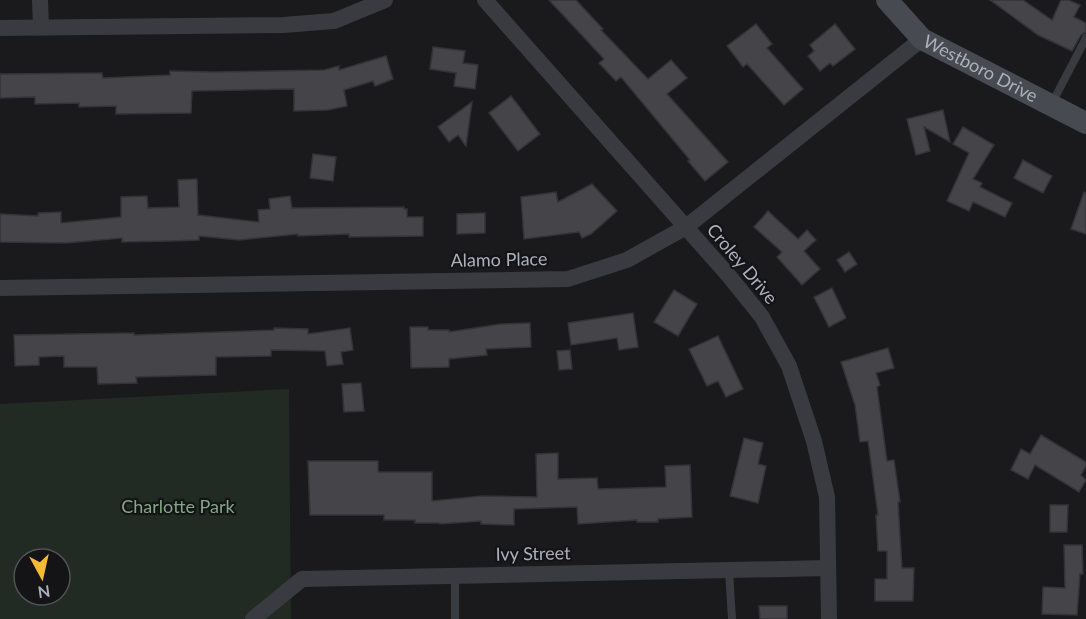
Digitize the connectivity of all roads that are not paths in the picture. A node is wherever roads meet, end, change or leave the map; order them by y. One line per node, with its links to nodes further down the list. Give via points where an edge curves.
1 (40, 0): 5 (street)
2 (385, 0): 5 (street, via 334,21)
3 (485, 0): 11 (street, Croley Drive)
4 (887, 0): 8 (street, Westboro Drive)
5 (41, 27): 6 (street)
6 (0, 28)
7 (1086, 38): 9 (lane)
8 (922, 39): 9 (street, Westboro Drive); 11 (street, Alamo Place)
9 (1051, 105): 10 (street, Westboro Drive)
10 (1086, 123)
11 (686, 227): 12 (street, Alamo Place, via 627,260 568,279); 13 (street, Croley Drive, via 762,317 789,366 814,441 826,497)
12 (0, 288)
13 (828, 568): 14 (street, Ivy Street); 19 (street, Croley Drive)
14 (729, 570): 15 (street, Ivy Street); 18 (lane)
15 (455, 575): 16 (street, Ivy Street, via 302,579); 17 (lane)
16 (253, 619)
17 (455, 619)
18 (732, 619)
19 (829, 619)

